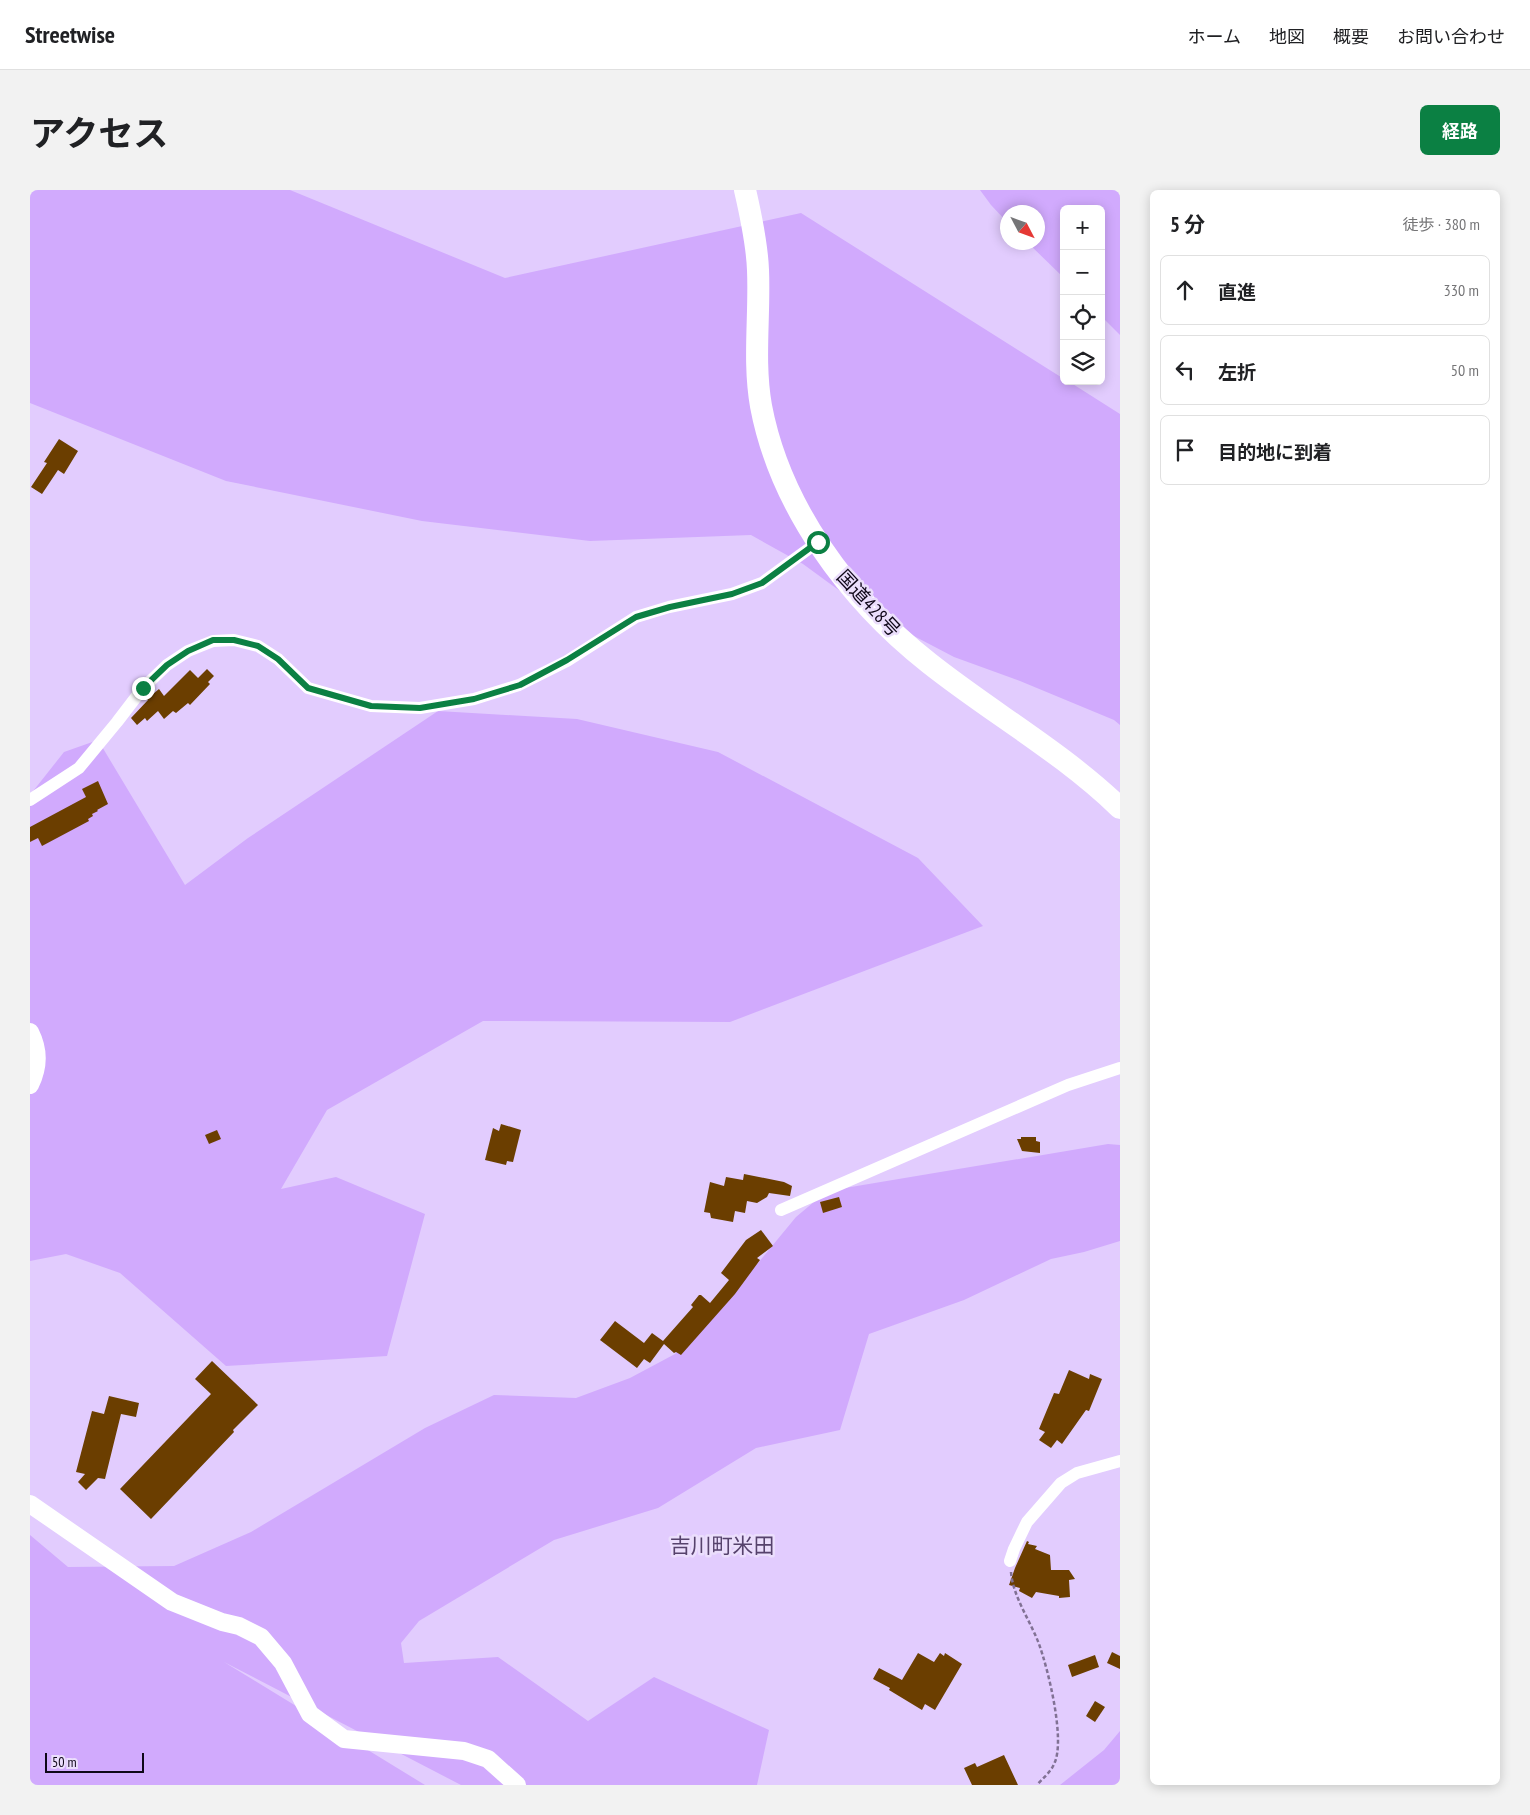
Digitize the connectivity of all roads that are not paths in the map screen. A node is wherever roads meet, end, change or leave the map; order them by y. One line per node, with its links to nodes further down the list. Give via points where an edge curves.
1 (745, 190): 2 (highway, 国道428号, via 758,270 761,404 771,445 789,494)
2 (818, 542): 3 (street, via 762,583 732,594 636,617 520,685 474,699 420,708 371,706 308,688 278,659 258,646 234,640 213,640 167,665 143,688 79,768); 4 (highway, 国道428号, via 866,604 929,662 1074,768)
3 (30, 800)
4 (1120, 808)
5 (30, 1032): 7 (street, via 36,1044 38,1061)
6 (1120, 1068): 8 (street, via 1068,1085)
7 (30, 1085)
8 (781, 1210)
9 (1120, 1461): 11 (street, via 1076,1473 1061,1483 1027,1522)
10 (30, 1504): 12 (street, via 172,1602 261,1637 283,1663 310,1714 344,1739 464,1751 488,1759)
11 (1010, 1561)
12 (517, 1785)

